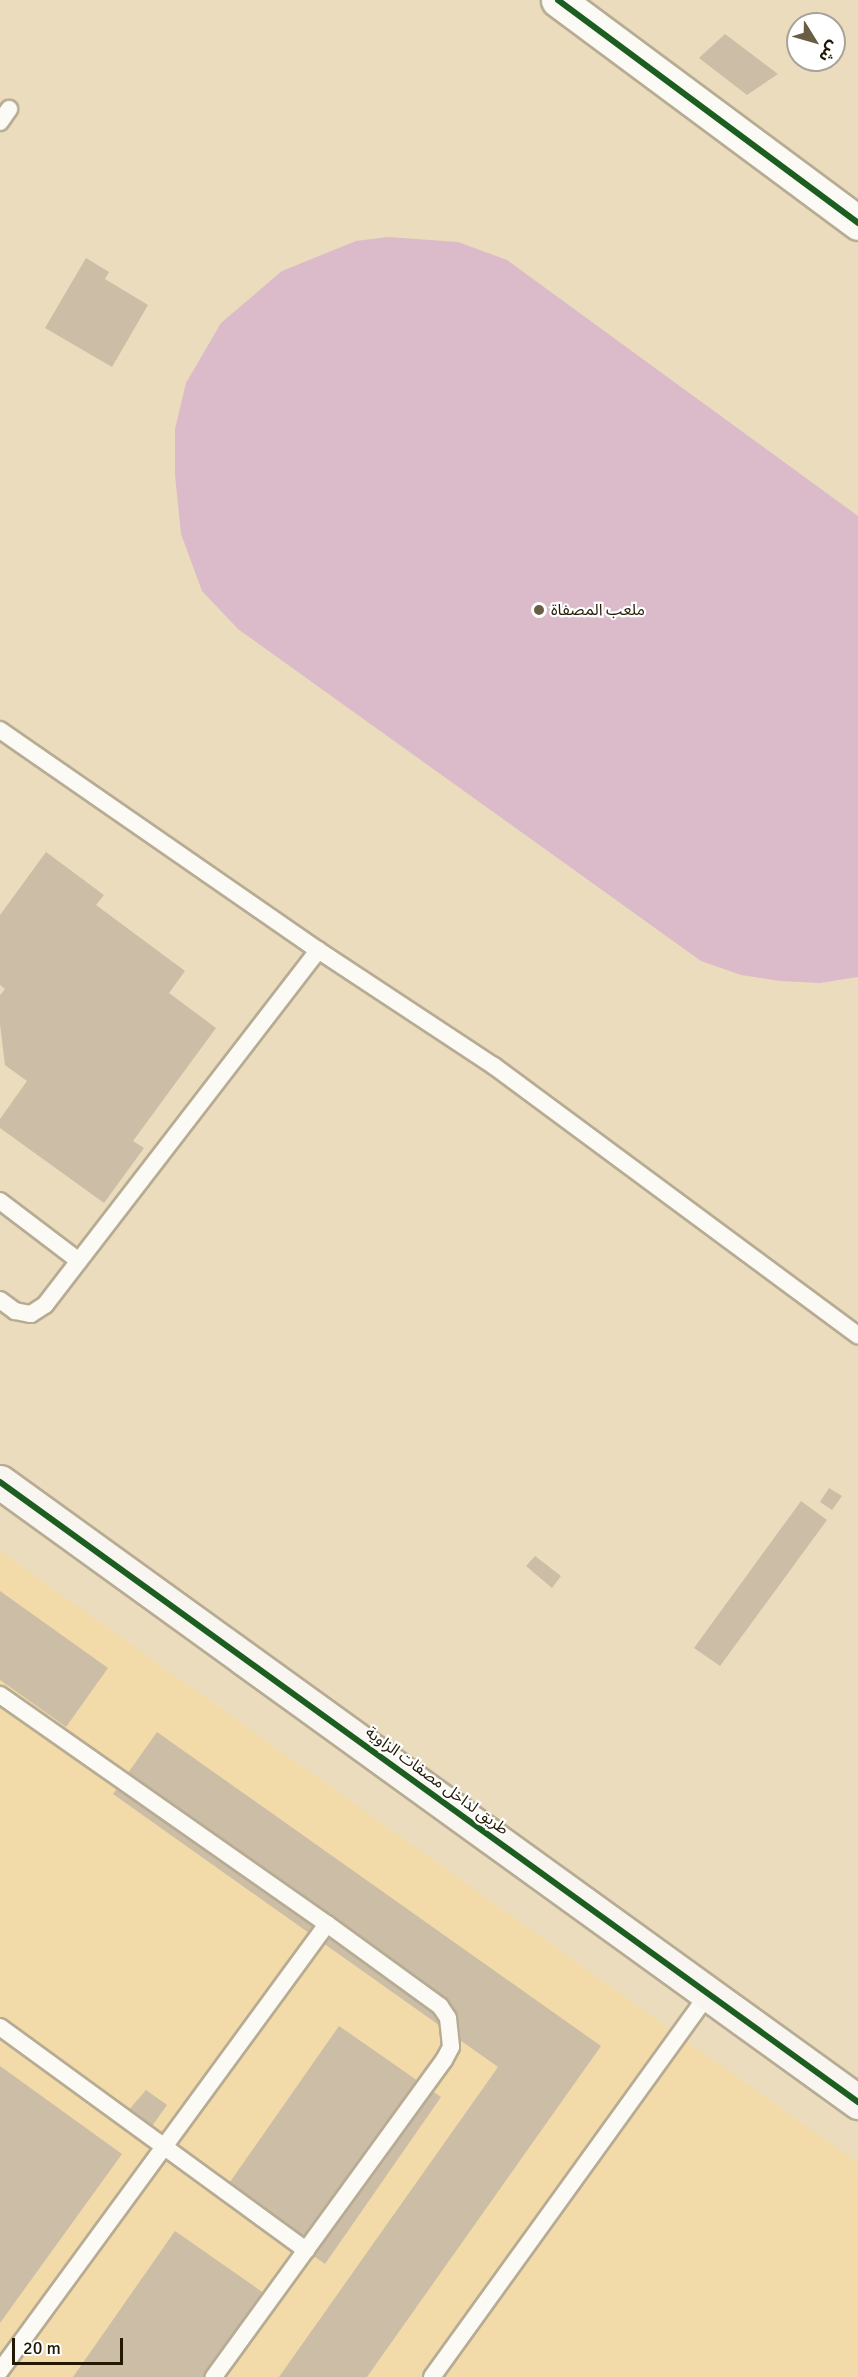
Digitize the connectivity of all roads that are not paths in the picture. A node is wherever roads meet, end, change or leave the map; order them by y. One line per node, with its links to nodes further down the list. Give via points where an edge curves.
1 (558, 0): 2 (street)
2 (858, 223)
3 (0, 730): 4 (lane)
4 (318, 950): 6 (lane); 8 (lane, via 494,1066)
5 (0, 1201): 6 (lane)
6 (80, 1261): 7 (lane, via 45,1305 31,1314 15,1311)
7 (0, 1300)
8 (858, 1335)
9 (0, 1482): 12 (street, طريق لداخل مصفات الزاوية)
10 (0, 1695): 11 (lane)
11 (327, 1924): 15 (lane); 16 (lane, via 440,2006 452,2032 451,2047 444,2060)
12 (709, 1993): 14 (street, طريق لداخل مصفات الزاوية); 19 (lane)
13 (0, 2027): 15 (lane)
14 (858, 2102)
15 (165, 2146): 16 (lane); 17 (lane)
16 (306, 2250): 18 (lane)
17 (0, 2371)
18 (214, 2377)
19 (432, 2377)

